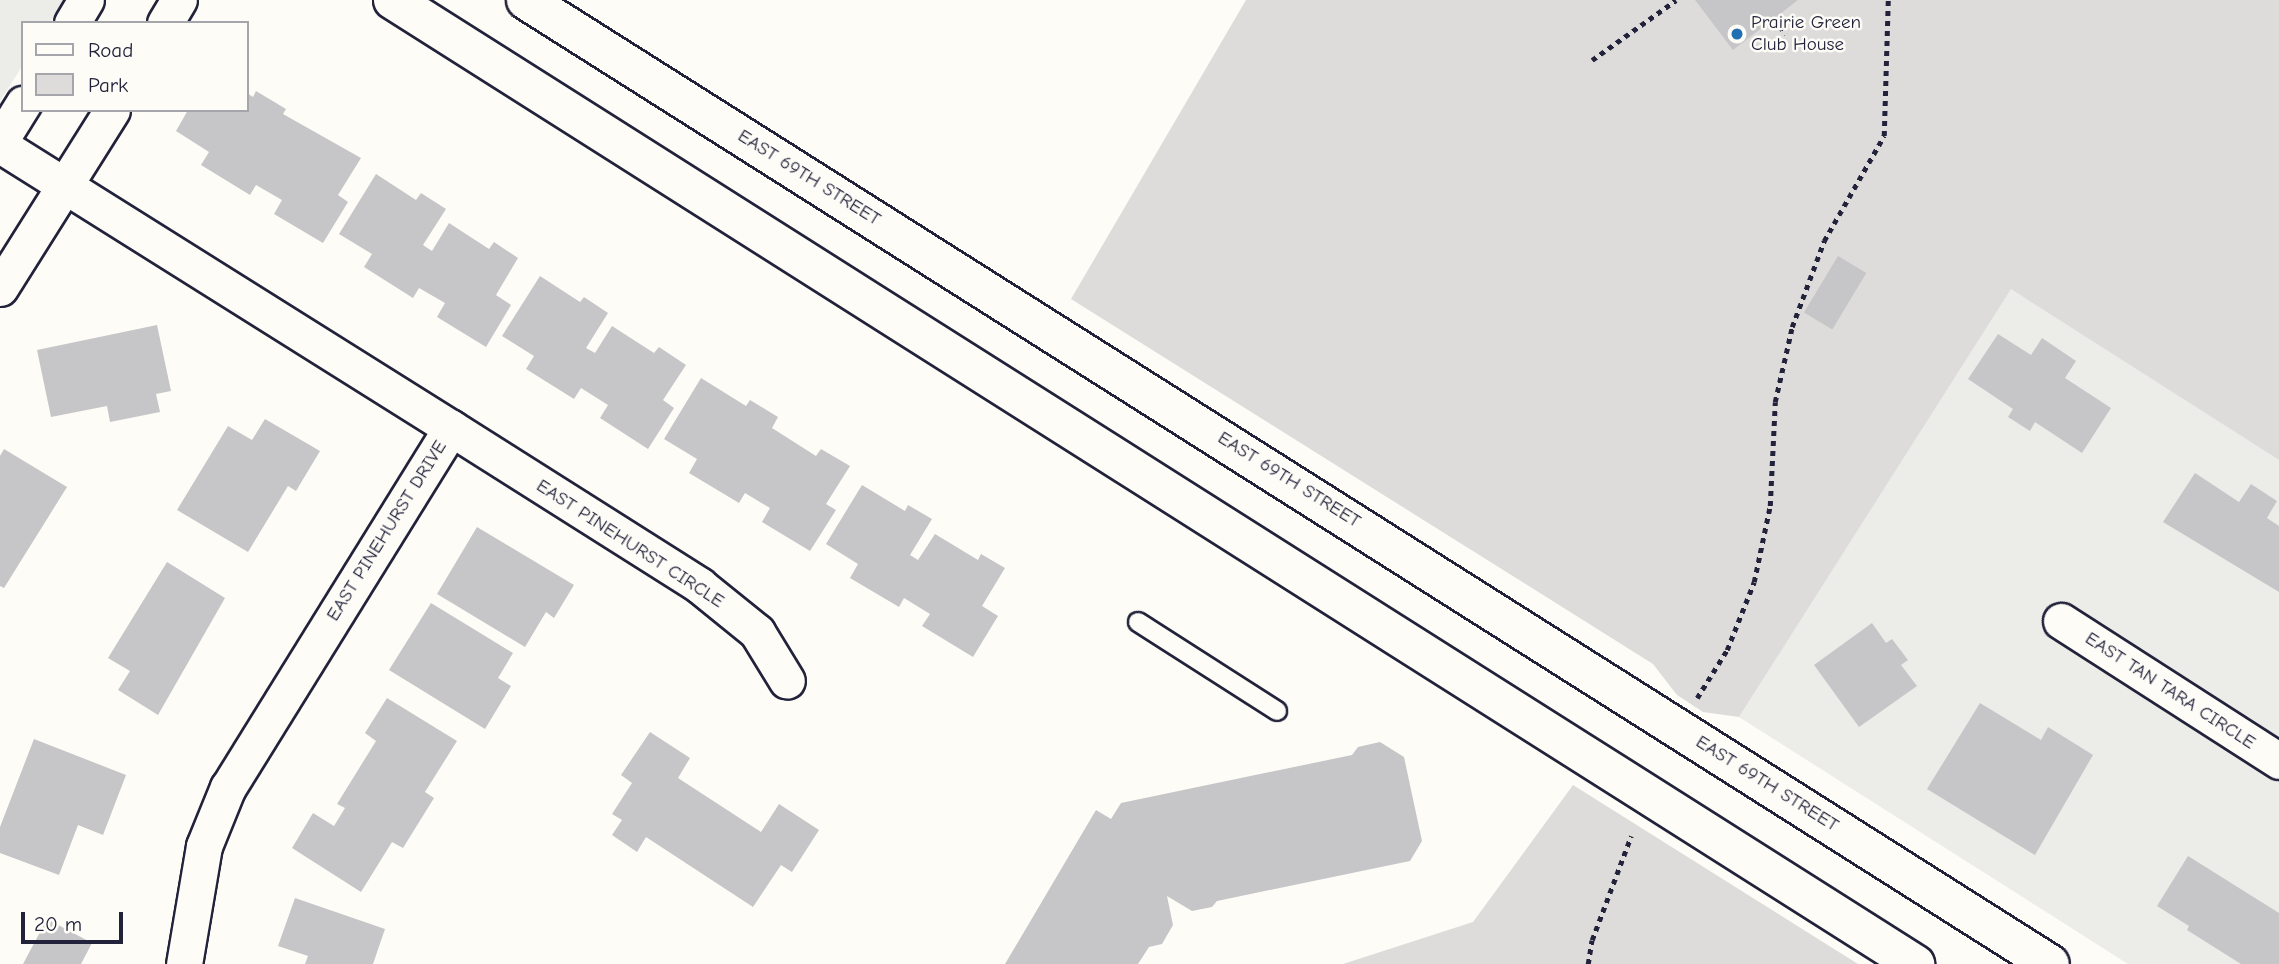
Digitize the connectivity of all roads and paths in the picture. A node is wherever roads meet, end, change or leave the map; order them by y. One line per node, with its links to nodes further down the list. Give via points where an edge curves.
1 (86, 0): 8 (street)
2 (179, 0): 9 (street)
3 (393, 0): 27 (main road)
4 (526, 0): 28 (main road, EAST 69TH STREET)
5 (1676, 0): 11 (path)
6 (1888, 0): 21 (path, via 1884,136 1824,241 1792,327 1774,402 1770,506 1754,582 1727,650)
7 (1774, 18): 10 (path)
8 (73, 21)
9 (166, 21)
10 (1786, 34)
11 (1592, 60)
12 (21, 107): 14 (street)
13 (111, 112): 15 (street)
14 (0, 143): 15 (street, EAST PINEHURST DRIVE)
15 (65, 187): 16 (street); 17 (street, EAST PINEHURST DRIVE)
16 (0, 288)
17 (451, 428): 20 (street, EAST PINEHURST CIRCLE, via 699,585 757,632); 25 (street, EAST PINEHURST DRIVE, via 228,787 204,846)
18 (2061, 621): 23 (street, EAST TAN TARA CIRCLE)
19 (1138, 622): 22 (lane)
20 (787, 681)
21 (1696, 700)
22 (1277, 711)
23 (2279, 761)
24 (1631, 836): 26 (path, via 1592,940)
25 (184, 964)
26 (1588, 964)
27 (1915, 964)
28 (2050, 964)

